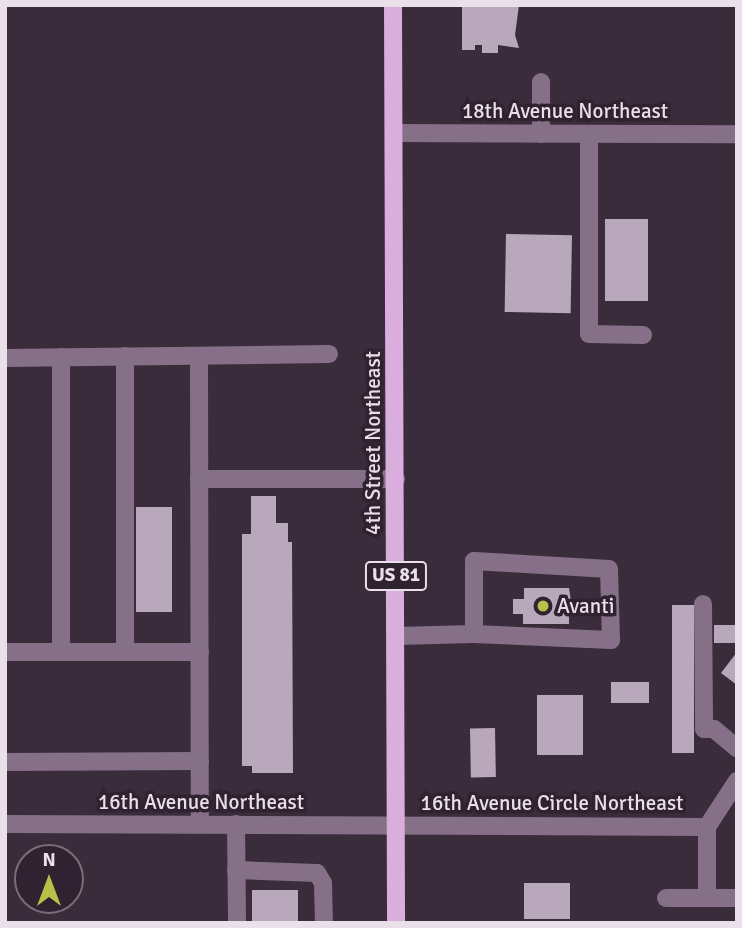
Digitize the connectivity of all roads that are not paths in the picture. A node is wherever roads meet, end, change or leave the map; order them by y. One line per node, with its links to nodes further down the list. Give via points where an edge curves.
1 (393, 5): 3 (main road, 4th Street Northeast / US 81)
2 (541, 82): 4 (street)
3 (394, 133): 4 (street, 18th Avenue Northeast); 13 (main road, 4th Street Northeast / US 81)
4 (541, 134): 5 (street, 18th Avenue Northeast)
5 (589, 134): 6 (street, 18th Avenue Northeast); 7 (street, via 589,334)
6 (737, 135)
7 (643, 335)
8 (329, 354): 10 (street)
9 (125, 356): 10 (street); 11 (street); 20 (street)
10 (199, 356): 14 (street)
11 (61, 357): 12 (street); 19 (street)
12 (5, 358)
13 (396, 479): 14 (street); 17 (main road, 4th Street Northeast / US 81)
14 (200, 480): 21 (street)
15 (703, 604): 22 (street, via 704,729 714,729)
16 (474, 634): 16 (street, via 474,561 609,569 611,640); 17 (street)
17 (396, 636): 29 (main road, 4th Street Northeast / US 81)
18 (5, 652): 19 (street)
19 (61, 652): 20 (street)
20 (125, 652): 21 (street)
21 (200, 652): 23 (street)
22 (737, 748)
23 (200, 761): 24 (street); 27 (street)
24 (5, 762)
25 (737, 781): 30 (street)
26 (5, 824): 27 (street, 16th Avenue Northeast)
27 (200, 824): 28 (street, 16th Avenue Northeast)
28 (236, 824): 29 (street, 16th Avenue Northeast); 31 (street)
29 (397, 825): 30 (street, 16th Avenue Circle Northeast); 37 (main road, 4th Street Northeast / US 81)
30 (707, 827): 33 (street)
31 (236, 870): 35 (street); 36 (street, via 317,873 323,883)
32 (666, 898): 33 (street)
33 (707, 898): 34 (street)
34 (737, 898)
35 (237, 923)
36 (324, 923)
37 (396, 923)

